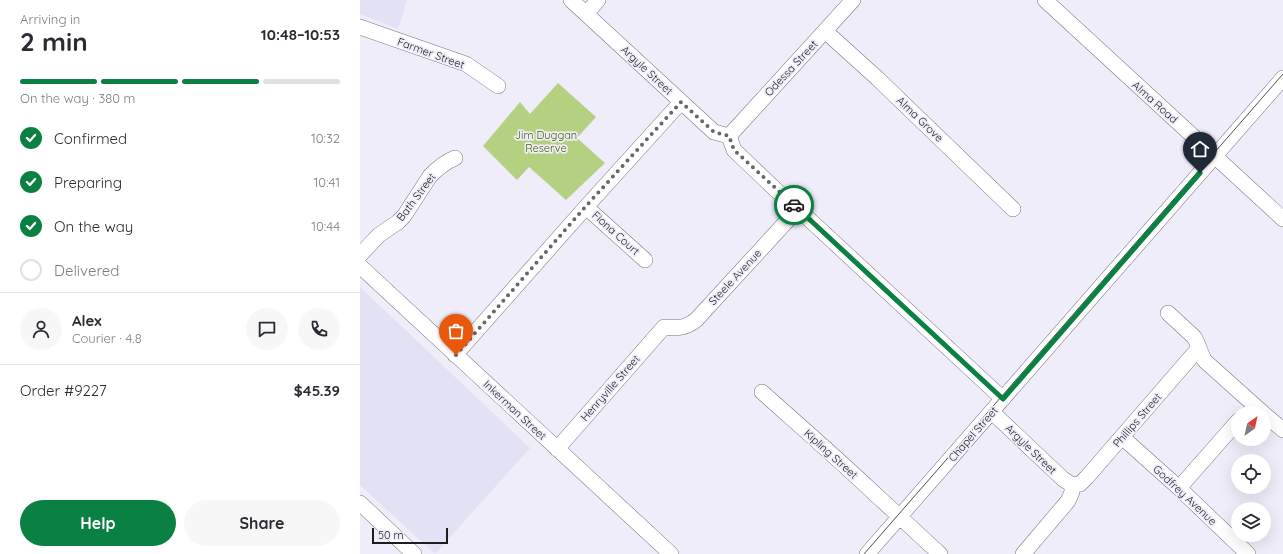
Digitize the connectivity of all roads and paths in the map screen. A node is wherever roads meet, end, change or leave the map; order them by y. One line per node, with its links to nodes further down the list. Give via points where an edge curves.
1 (571, 0): 5 (street, Argyle Street)
2 (598, 0): 5 (street)
3 (853, 0): 7 (street, Odessa Street)
4 (1045, 0): 12 (street, Alma Road)
5 (586, 14): 10 (street, Argyle Street)
6 (360, 27): 9 (street, Farmer Street, via 466,64)
7 (825, 31): 11 (street, Odessa Street); 16 (street, Alma Grove)
8 (1283, 78): 12 (street, Chapel Street)
9 (498, 86)
10 (681, 102): 11 (street, Argyle Street, via 714,132); 14 (street)
11 (729, 136): 15 (street, via 734,150)
12 (1214, 156): 17 (street, Alma Road); 26 (street, Chapel Street)
13 (455, 158): 18 (street, Bath Street, via 443,164 430,176 404,216 379,235)
14 (586, 206): 19 (street, Fiona Court); 24 (street)
15 (798, 209): 22 (street, Steele Avenue, via 696,320 680,328); 26 (street)
16 (1013, 209)
17 (1283, 219)
18 (360, 255)
19 (646, 260)
20 (360, 266): 24 (street, Inkerman Street)
21 (1168, 313): 23 (street, via 1194,337)
22 (664, 327): 33 (street, Henryville Street)
23 (1198, 350): 27 (street, via 1205,361); 32 (street, Phillips Street)
24 (456, 355): 33 (street, Inkerman Street)
25 (762, 392): 37 (street, Kipling Street)
26 (1003, 399): 28 (street, Chapel Street)
27 (1251, 406)
28 (992, 412): 34 (street, Argyle Street, via 1063,480); 37 (street, Chapel Street)
29 (1271, 422): 31 (street)
30 (1231, 429): 35 (street)
31 (1283, 430)
32 (1122, 437): 34 (street, Phillips Street, via 1083,482); 35 (street, Godfrey Avenue)
33 (557, 449): 39 (street, Inkerman Street)
34 (1072, 485): 42 (street, via 1068,500)
35 (1179, 488): 43 (street, Godfrey Avenue)
36 (360, 503): 38 (street)
37 (900, 517): 40 (street, Chapel Street); 41 (street, Kipling Street)
38 (414, 554)
39 (671, 554)
40 (868, 554)
41 (940, 554)
42 (1023, 554)
43 (1248, 554)

